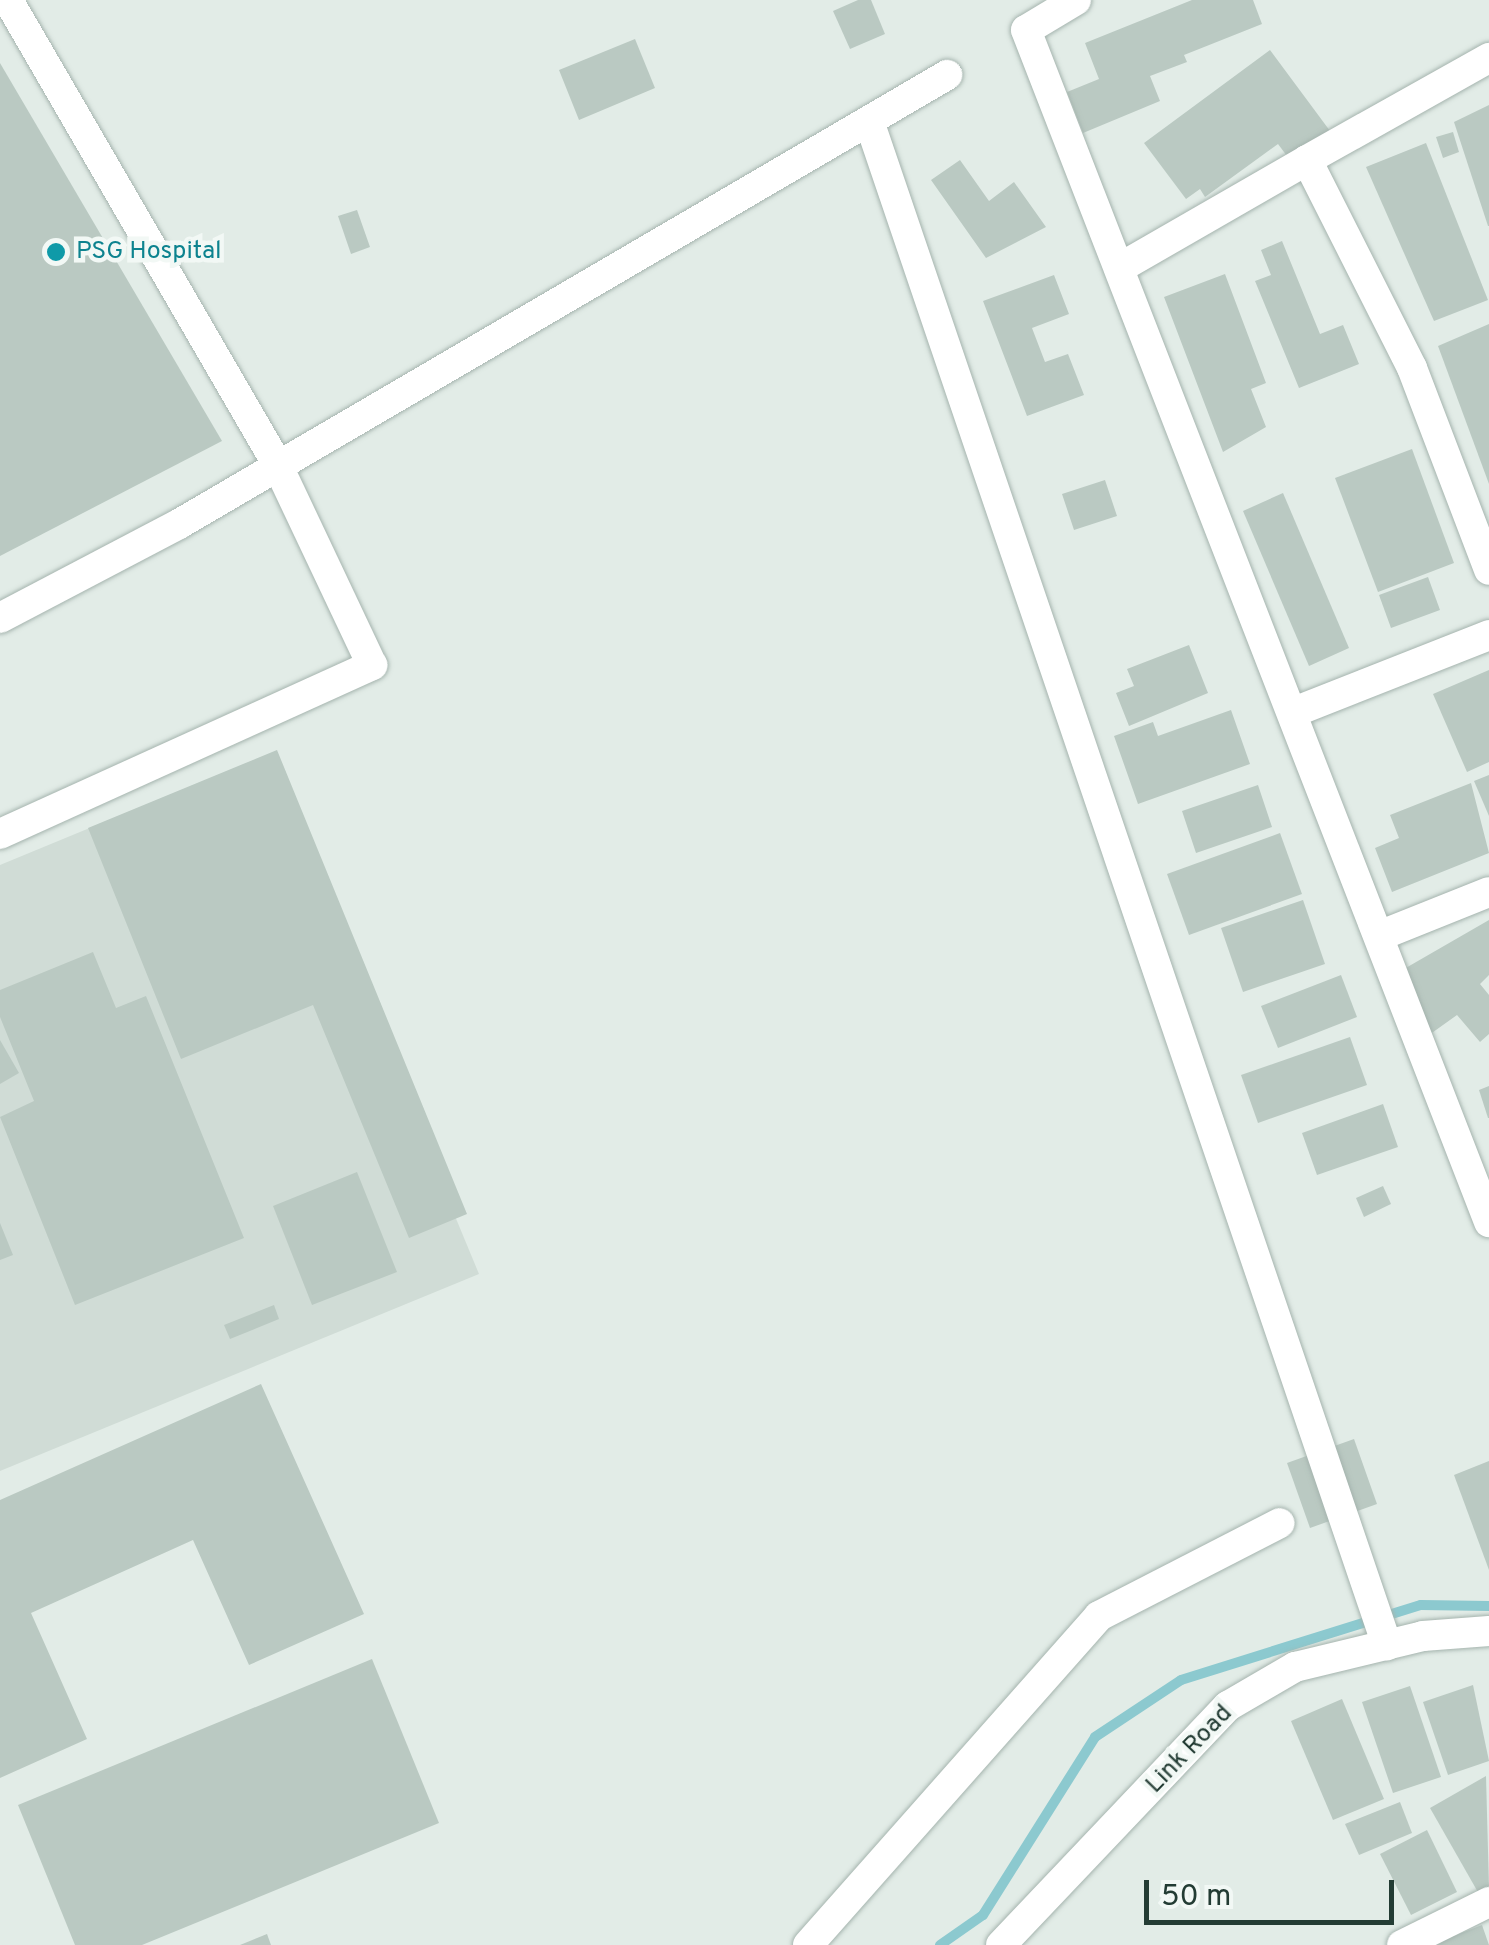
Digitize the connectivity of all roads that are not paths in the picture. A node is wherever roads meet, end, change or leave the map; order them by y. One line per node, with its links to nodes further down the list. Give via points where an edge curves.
1 (8, 0): 8 (street)
2 (1076, 0): 7 (street, via 1026,30)
3 (1489, 58): 6 (street)
4 (947, 75): 5 (street)
5 (869, 121): 8 (street); 19 (street)
6 (1307, 160): 7 (street); 9 (street, via 1412,368)
7 (1123, 266): 12 (street)
8 (276, 462): 10 (street); 13 (street, via 372,665)
9 (1489, 570)
10 (0, 618)
11 (1489, 634): 12 (street)
12 (1294, 712): 15 (street)
13 (0, 834)
14 (1489, 892): 15 (street)
15 (1379, 936): 16 (street)
16 (1489, 1222)
17 (1280, 1522): 21 (street, via 1098,1616)
18 (1489, 1631): 19 (street, Link Road)
19 (1385, 1639): 22 (street, Link Road, via 1295,1667 1228,1706)
20 (1489, 1902): 23 (street)
21 (808, 1945)
22 (1001, 1945)
23 (1402, 1945)

